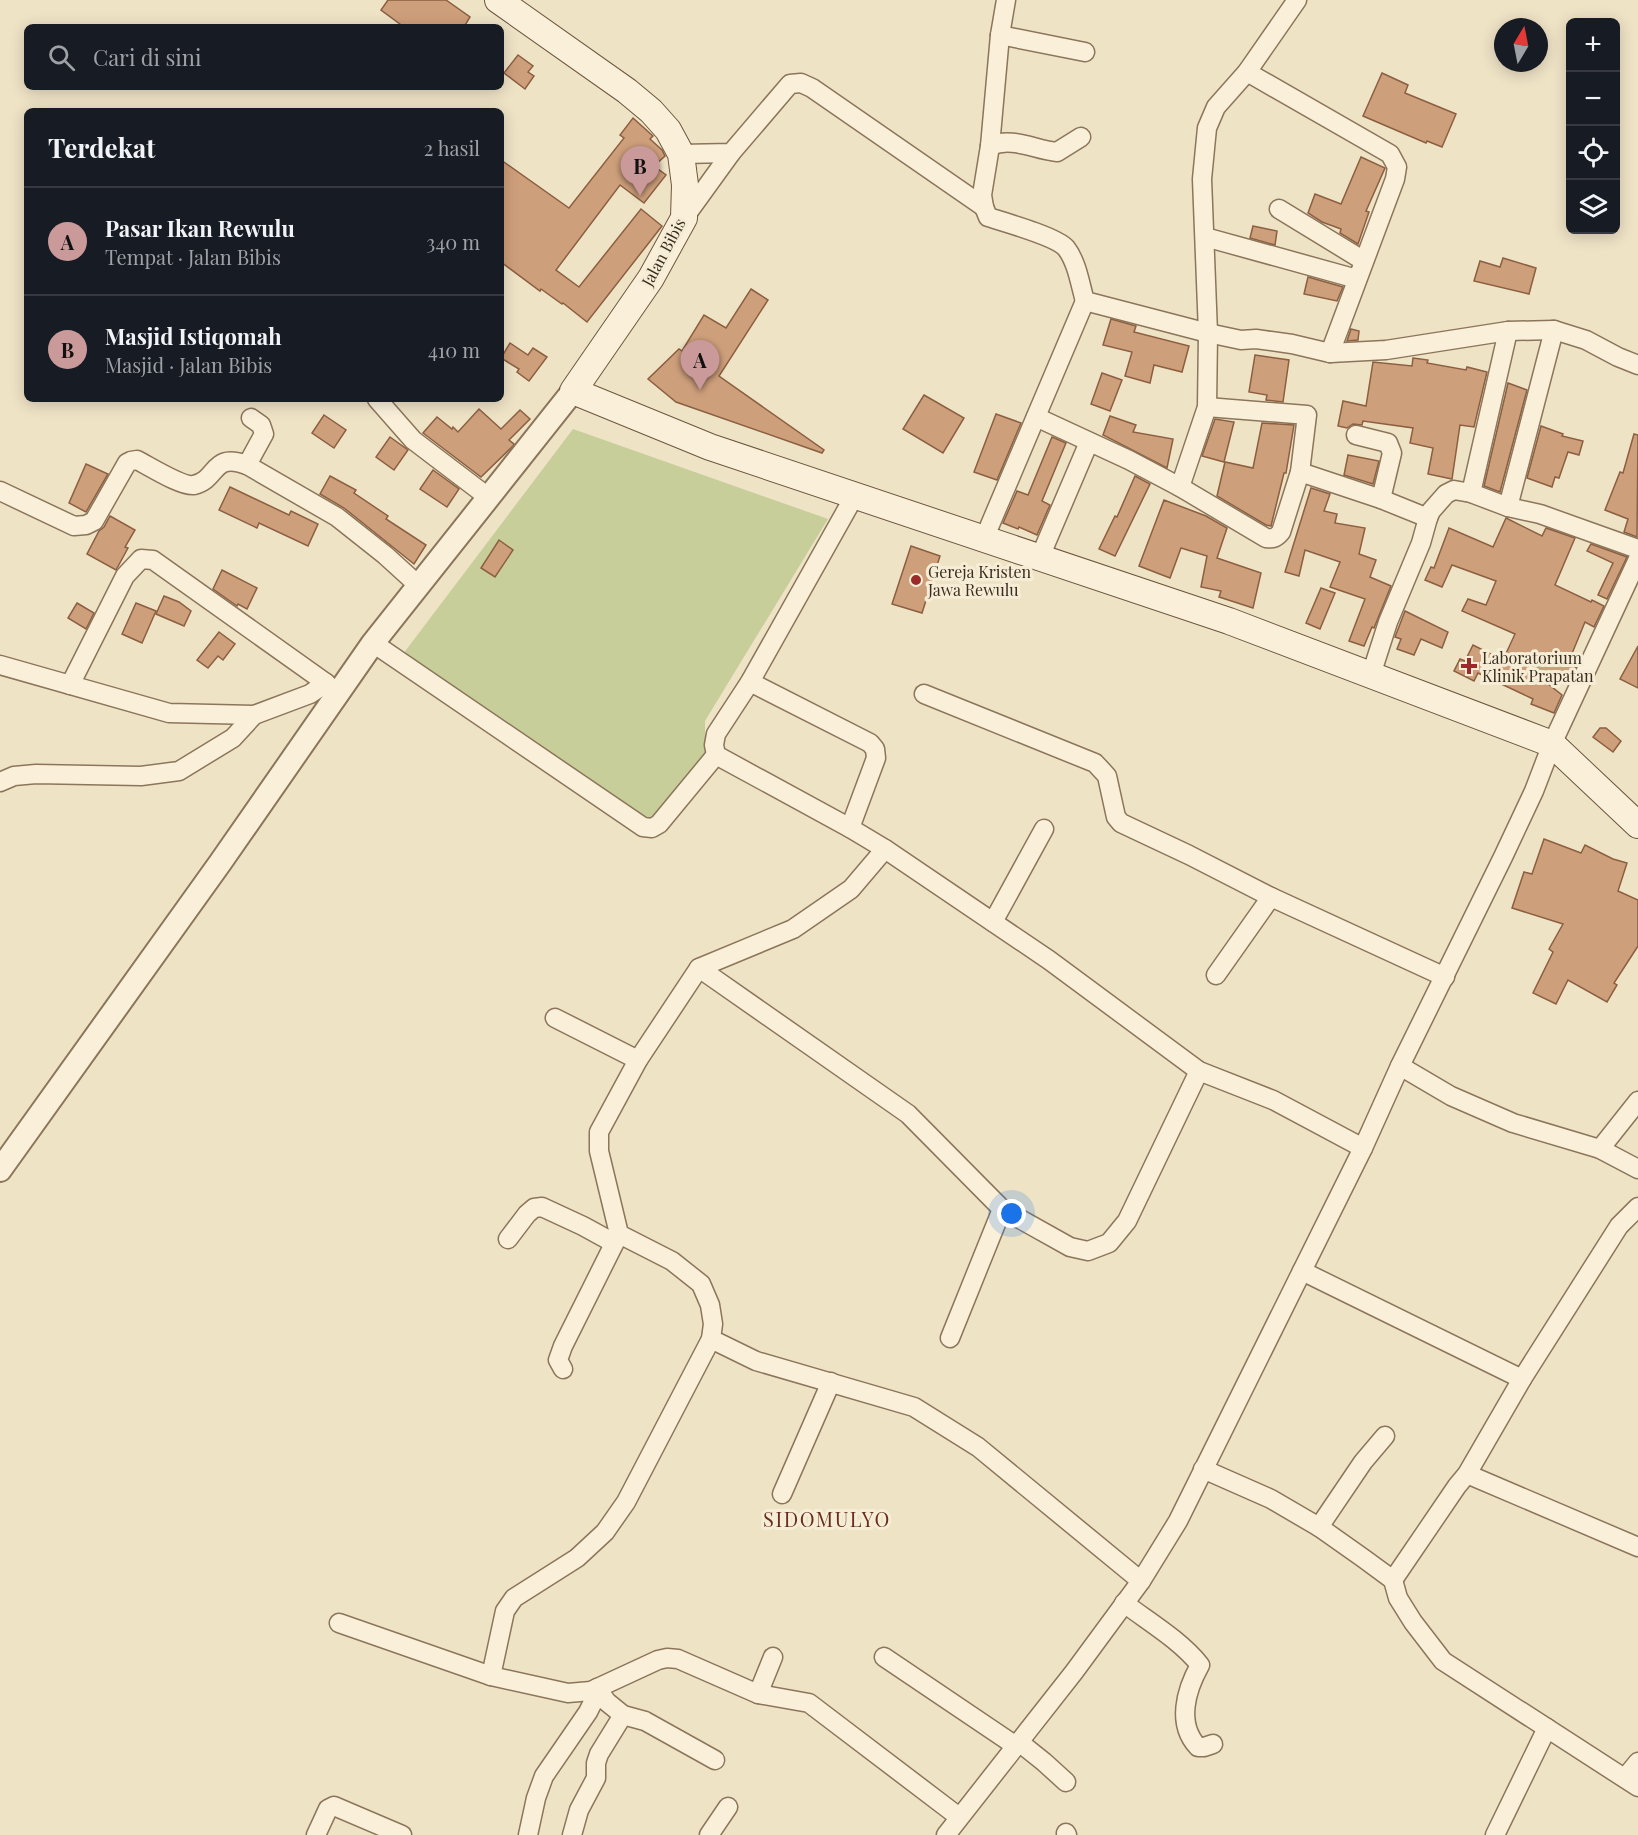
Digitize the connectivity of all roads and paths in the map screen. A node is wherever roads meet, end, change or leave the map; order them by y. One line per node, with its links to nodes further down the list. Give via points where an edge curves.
1 (498, 0): 10 (main road, Jalan Bibis, via 651,111 668,130)
2 (1006, 0): 4 (street)
3 (1297, 0): 6 (street)
4 (1000, 34): 5 (street); 8 (street)
5 (1085, 51)
6 (1247, 72): 14 (street, via 1216,107 1207,128 1202,179); 15 (street, via 1390,154 1397,166 1395,179)
7 (1081, 137): 8 (street, via 1057,152 1007,142)
8 (990, 146): 11 (street, via 982,195)
9 (731, 153): 10 (street); 11 (street, via 790,84 801,83); 13 (street)
10 (681, 154): 13 (main road, Jalan Bibis)
11 (984, 207): 17 (street, via 988,217 1051,238 1065,247)
12 (1279, 209): 15 (street)
13 (684, 218): 23 (main road, Jalan Bibis, via 651,278)
14 (1205, 237): 16 (street); 20 (street)
15 (1364, 261): 16 (street)
16 (1357, 279): 21 (street)
17 (1085, 301): 20 (street); 26 (street)
18 (1554, 330): 19 (street); 22 (street, via 1586,340); 38 (street)
19 (1508, 331): 21 (street, via 1386,350); 34 (street)
20 (1208, 333): 21 (street); 25 (street)
21 (1330, 353)
22 (1638, 365)
23 (573, 391): 35 (main road, via 710,447); 36 (street)
24 (380, 402): 36 (street, via 413,440)
25 (1207, 407): 31 (street, via 1307,415); 32 (street)
26 (1036, 417): 29 (street); 40 (street)
27 (251, 418): 30 (street, via 261,425 264,434)
28 (1356, 435): 37 (street, via 1388,442 1391,447)
29 (1089, 442): 32 (street); 42 (street)
30 (247, 465): 33 (street, via 224,462 193,485 131,460 94,521 86,525 74,526); 44 (street, via 337,517)
31 (1300, 472): 32 (street, via 1281,532 1272,539); 37 (street)
32 (1180, 487)
33 (0, 491)
34 (1471, 493): 38 (street); 39 (street, via 1454,490 1446,494)
35 (855, 495): 40 (main road); 48 (street)
36 (488, 497): 44 (street)
37 (1381, 499): 39 (street)
38 (1508, 507): 41 (street, via 1540,514)
39 (1428, 518): 47 (street)
40 (984, 539): 42 (main road)
41 (1638, 549)
42 (1040, 557): 47 (main road, via 1229,621)
43 (1638, 559): 53 (street)
44 (418, 585): 45 (street)
45 (374, 643): 50 (street); 54 (street, via 643,827 659,824)
46 (0, 664): 49 (street)
47 (1371, 675): 53 (main road)
48 (750, 682): 54 (street, via 716,734); 57 (street, via 870,742 875,749 876,758)
49 (70, 685): 50 (street, via 125,576 141,559 153,561); 52 (street, via 169,713)
50 (332, 689): 52 (street); 73 (street, via 220,863)
51 (924, 694): 60 (street, via 1095,763 1107,776 1116,817 1121,823)
52 (254, 715): 55 (street, via 233,738 178,771 141,776 36,774)
53 (1552, 744): 56 (main road); 64 (street, via 1534,791)
54 (716, 755): 57 (street)
55 (0, 782)
56 (1638, 825)
57 (850, 828): 59 (street)
58 (1044, 829): 61 (street)
59 (885, 849): 61 (street); 62 (street, via 851,889 793,929)
60 (1271, 897): 63 (street); 64 (street)
61 (993, 922): 68 (street)
62 (699, 968): 66 (street); 75 (street, via 908,1114)
63 (1216, 975)
64 (1445, 977): 67 (street)
65 (555, 1018): 66 (street)
66 (638, 1060): 76 (street, via 599,1132 599,1151)
67 (1400, 1066): 70 (street); 71 (street, via 1451,1096 1513,1123)
68 (1199, 1071): 70 (street, via 1274,1100); 75 (street, via 1127,1221 1109,1243 1088,1251 1070,1248)
69 (1638, 1101): 71 (street)
70 (1363, 1148): 78 (street)
71 (1600, 1149): 72 (street)
72 (1638, 1169)
73 (0, 1170)
74 (1638, 1207): 82 (street, via 1619,1226)
75 (1002, 1209): 79 (street)
76 (617, 1238): 77 (street, via 542,1207 527,1214); 80 (street, via 672,1261 701,1284 710,1305); 81 (street, via 563,1346 558,1360)
77 (508, 1239)
78 (1302, 1271): 82 (street); 85 (street)
79 (950, 1338)
80 (711, 1339): 83 (street, via 756,1361); 96 (street, via 626,1502 605,1532 578,1558 514,1598 505,1611)
81 (563, 1369)
82 (1522, 1379): 86 (street)
83 (831, 1382): 87 (street); 91 (street, via 914,1407 946,1426 978,1447)
84 (1385, 1436): 88 (street)
85 (1203, 1469): 88 (street, via 1271,1499); 91 (street, via 1178,1521)
86 (1467, 1474): 89 (street); 90 (street)
87 (782, 1494)
88 (1319, 1527): 90 (street)
89 (1638, 1547)
90 (1393, 1580): 100 (street, via 1398,1598 1443,1661)
91 (1141, 1581): 92 (street)
92 (1124, 1603): 101 (street); 102 (street, via 1200,1665 1185,1703 1187,1728 1198,1747)
93 (339, 1623): 96 (street)
94 (773, 1657): 98 (street)
95 (884, 1657): 101 (street)
96 (491, 1676): 97 (street, via 568,1693)
97 (594, 1690): 98 (street, via 668,1658); 99 (street); 111 (street, via 588,1712 544,1776)
98 (758, 1694): 108 (street, via 809,1703)
99 (623, 1715): 103 (street, via 645,1722); 112 (street, via 599,1754 596,1778 579,1810)
100 (1547, 1728): 106 (street); 115 (street)
101 (1018, 1744): 105 (street); 108 (street)
102 (1213, 1744)
103 (715, 1760)
104 (1638, 1762): 106 (street)
105 (1065, 1782)
106 (1632, 1783)
107 (728, 1808): 113 (street)
108 (959, 1817): 114 (street)
109 (316, 1835): 110 (street, via 328,1809 334,1806)
110 (402, 1835)
111 (528, 1835)
112 (572, 1835)
113 (709, 1835)
114 (946, 1835)
115 (1495, 1835)

